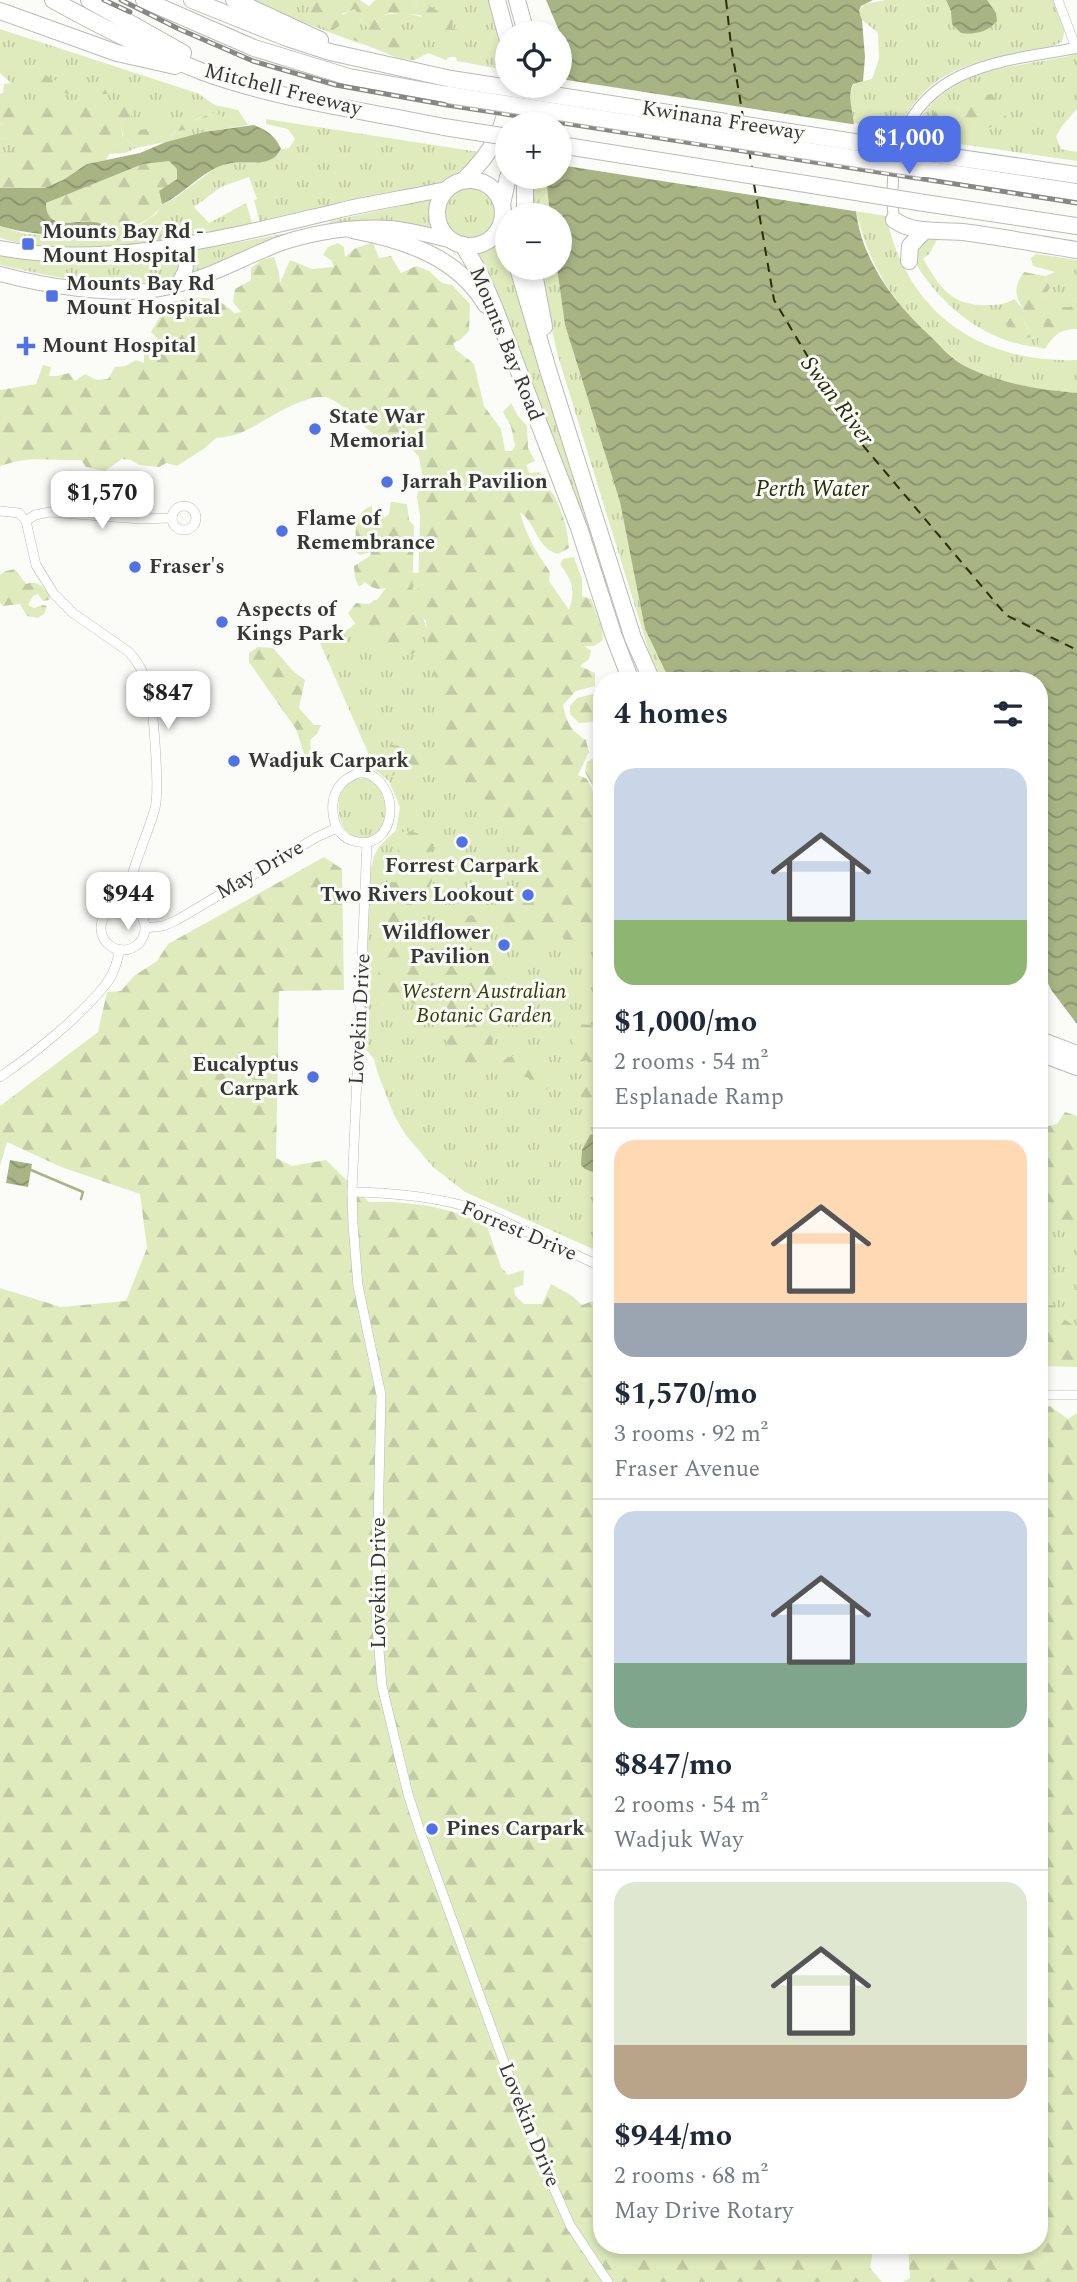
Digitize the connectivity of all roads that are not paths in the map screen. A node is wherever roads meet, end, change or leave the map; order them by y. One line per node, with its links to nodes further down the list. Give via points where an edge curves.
1 (53, 0): 16 (highway, Mitchell Freeway)
2 (89, 0): 17 (highway)
3 (144, 0): 18 (highway, via 254,48 349,78)
4 (192, 0): 15 (highway, via 287,38)
5 (234, 0): 15 (highway)
6 (497, 0): 11 (highway)
7 (517, 0): 12 (highway)
8 (1058, 0): 14 (street)
9 (0, 5): 13 (highway)
10 (0, 11): 13 (highway)
11 (503, 21)
12 (523, 21)
13 (44, 26): 16 (highway, via 117,53)
14 (1077, 48): 28 (street, via 1018,59 962,75 940,87 905,131 894,161)
15 (364, 60): 18 (highway)
16 (202, 71): 17 (highway, Mitchell Freeway)
17 (234, 82): 20 (highway, Mitchell Freeway, bridge)
18 (450, 87): 22 (highway, Kwinana Freeway, bridge)
19 (508, 98): 24 (highway, via 497,140)
20 (495, 135)
21 (572, 147): 29 (highway, bridge)
22 (924, 161): 23 (highway, Kwinana Freeway); 26 (highway)
23 (1077, 175)
24 (464, 180): 25 (highway); 27 (highway, via 491,186)
25 (446, 189): 33 (highway, via 437,213 440,226); 35 (main road)
26 (1077, 192)
27 (499, 203)
28 (894, 220): 31 (highway)
29 (1077, 226)
30 (352, 230): 33 (main road, via 390,228); 41 (main road, via 295,239); 42 (highway, via 402,241 456,270 482,298)
31 (924, 231): 36 (highway); 37 (highway, via 910,246)
32 (495, 233): 33 (highway, via 471,246)
33 (458, 243): 42 (highway, Mounts Bay Road, via 479,272)
34 (0, 248): 35 (main road, via 79,256)
35 (142, 250): 41 (main road, via 184,258 186,272)
36 (1077, 250)
37 (909, 261)
38 (0, 274): 41 (main road, via 96,290 142,291)
39 (522, 280): 43 (highway, Mounts Bay Road)
40 (535, 280): 43 (highway)
41 (177, 285)
42 (511, 353): 47 (highway, Mounts Bay Road, via 579,528)
43 (587, 488): 48 (highway, Mounts Bay Road, via 633,638)
44 (0, 511): 46 (street, via 19,513)
45 (172, 518): 46 (street, via 49,512)
46 (26, 521): 51 (street, via 36,565 54,594 73,614 129,652 148,685 156,805 129,889)
47 (628, 672)
48 (648, 672)
49 (337, 828): 50 (street, via 348,839); 50 (street, via 333,808 339,785 349,776 372,774 381,781 391,806 384,832); 52 (street, May Drive, via 177,920)
50 (367, 843): 59 (street, Lovekin Drive)
51 (128, 906): 52 (street, via 141,914); 53 (street, via 113,908 103,920 103,935)
52 (145, 928): 53 (street, via 140,942)
53 (120, 950): 58 (street, via 107,983)
54 (1048, 1043): 55 (highway)
55 (1077, 1054)
56 (1048, 1057): 57 (highway)
57 (1077, 1068)
58 (0, 1077)
59 (352, 1192): 60 (street, Forrest Drive, via 425,1196 467,1206); 63 (street, Lovekin Drive, via 358,1286 381,1395 376,1614 382,1686 421,1834 518,2101 570,2225)
60 (593, 1263)
61 (1048, 1395): 62 (street)
62 (1077, 1395)
63 (607, 2282)

